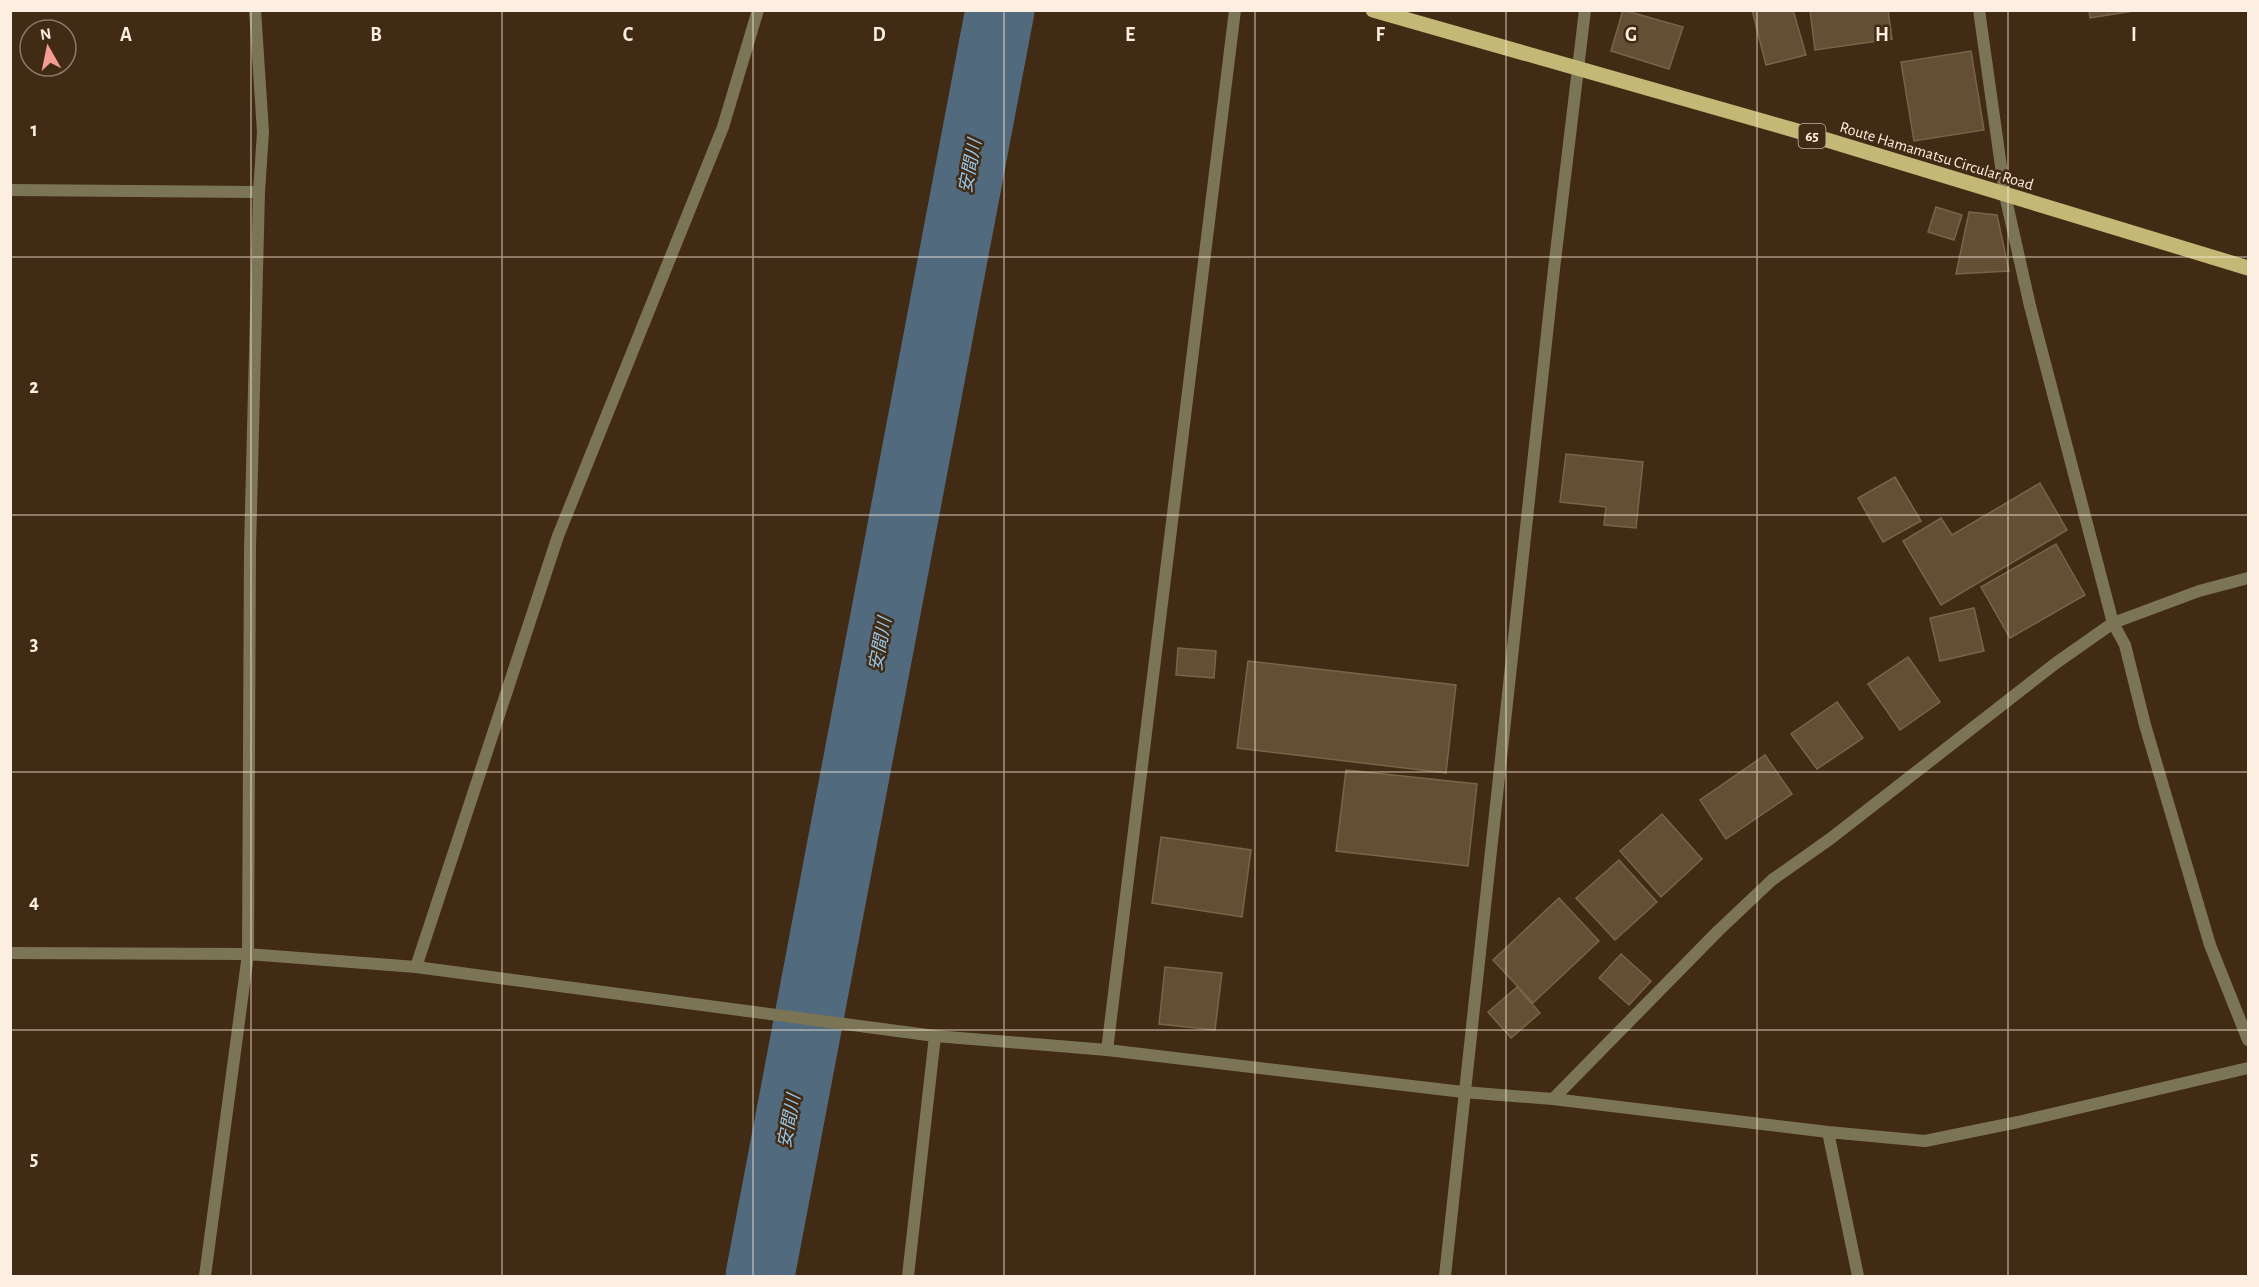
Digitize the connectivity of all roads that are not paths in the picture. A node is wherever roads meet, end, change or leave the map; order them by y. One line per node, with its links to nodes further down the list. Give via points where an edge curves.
1 (255, 10): 9 (street, via 263,132)
2 (758, 10): 16 (street, via 723,127 558,536)
3 (1235, 10): 19 (street)
4 (1373, 10): 7 (main road, Route Hamamatsu Circular Road / 65)
5 (1585, 10): 7 (street)
6 (1979, 10): 10 (street)
7 (1578, 68): 10 (main road, Route Hamamatsu Circular Road / 65); 21 (street)
8 (10, 190): 9 (street)
9 (259, 192): 15 (street, via 250,549)
10 (2005, 195): 11 (main road, Route Hamamatsu Circular Road / 65); 13 (street)
11 (2248, 268)
12 (2248, 578): 13 (street, via 2199,591)
13 (2113, 623): 18 (street, via 2125,645 2210,945); 22 (street, via 1772,880)
14 (10, 953): 15 (street)
15 (248, 954): 16 (street); 24 (street)
16 (416, 967): 17 (street)
17 (935, 1036): 19 (street); 25 (street)
18 (2248, 1040)
19 (1107, 1050): 21 (street)
20 (2248, 1068): 23 (street, via 1925,1141)
21 (1463, 1092): 22 (street); 26 (street)
22 (1553, 1099): 23 (street)
23 (1828, 1132): 27 (street)
24 (205, 1276)
25 (908, 1276)
26 (1445, 1276)
27 (1858, 1276)

